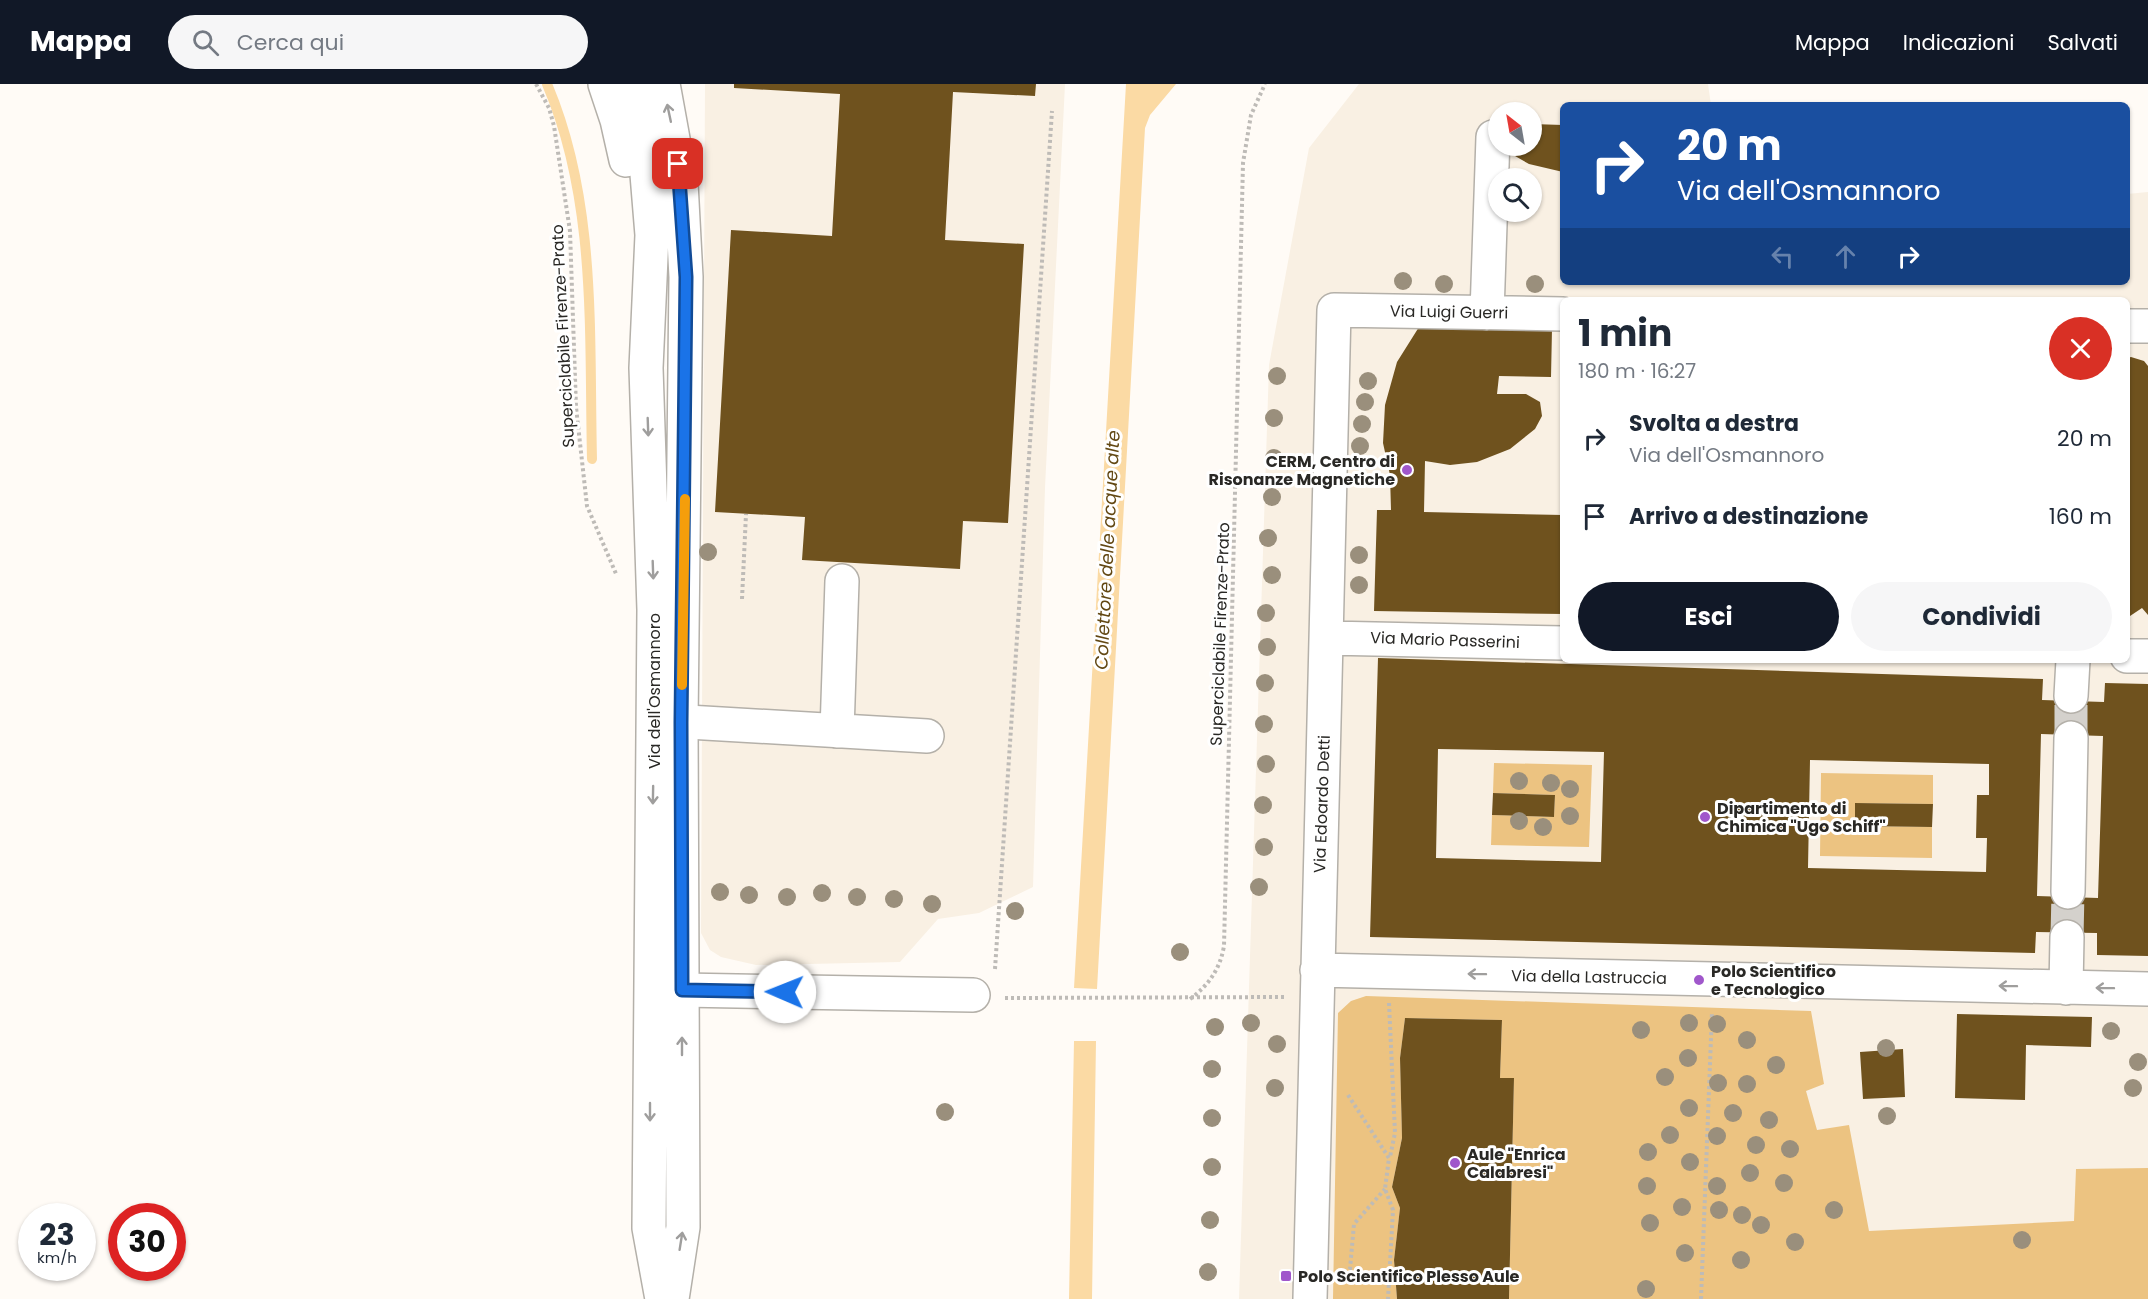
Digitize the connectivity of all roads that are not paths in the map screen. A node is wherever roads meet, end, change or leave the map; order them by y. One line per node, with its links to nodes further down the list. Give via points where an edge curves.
1 (605, 84): 10 (street, via 618,120 629,176)
2 (633, 84): 10 (street, Via dell'Osmannoro, via 645,150 652,235)
3 (663, 84): 18 (street, Via dell'Osmannoro, one-way to 3, via 686,277 681,183)
4 (1492, 156): 6 (street)
5 (1334, 310): 6 (street, Via Luigi Guerri); 12 (street, Via Edoardo Detti)
6 (1487, 313): 7 (street, Via Luigi Guerri)
7 (1560, 314)
8 (2130, 326): 9 (street)
9 (2148, 326)
10 (646, 368): 18 (street, Via dell'Osmannoro, one-way to 18, via 654,610)
11 (842, 581): 19 (street)
12 (1328, 638): 13 (street, Via Mario Passerini); 24 (street, Via Edoardo Detti)
13 (1560, 644)
14 (2130, 656): 15 (street)
15 (2148, 656)
16 (2073, 663): 17 (street)
17 (2071, 696)
18 (668, 721): 19 (street); 28 (street, Via dell'Osmannoro); 30 (street, Via dell'Osmannoro, one-way to 30, via 649,1228)
19 (837, 731): 20 (street)
20 (927, 736)
21 (2071, 738): 22 (street)
22 (2068, 892)
23 (2067, 937): 26 (street)
24 (1317, 983): 26 (street, Via della Lastruccia, one-way to 24, via 1388,972); 29 (street, Via Edoardo Detti)
25 (984, 984): 28 (street)
26 (2066, 988): 27 (street, Via della Lastruccia, one-way to 26)
27 (2148, 989)
28 (682, 990): 31 (street, Via dell'Osmannoro, one-way to 28, via 683,1227)
29 (1310, 1295)
30 (662, 1299)
31 (672, 1299)

